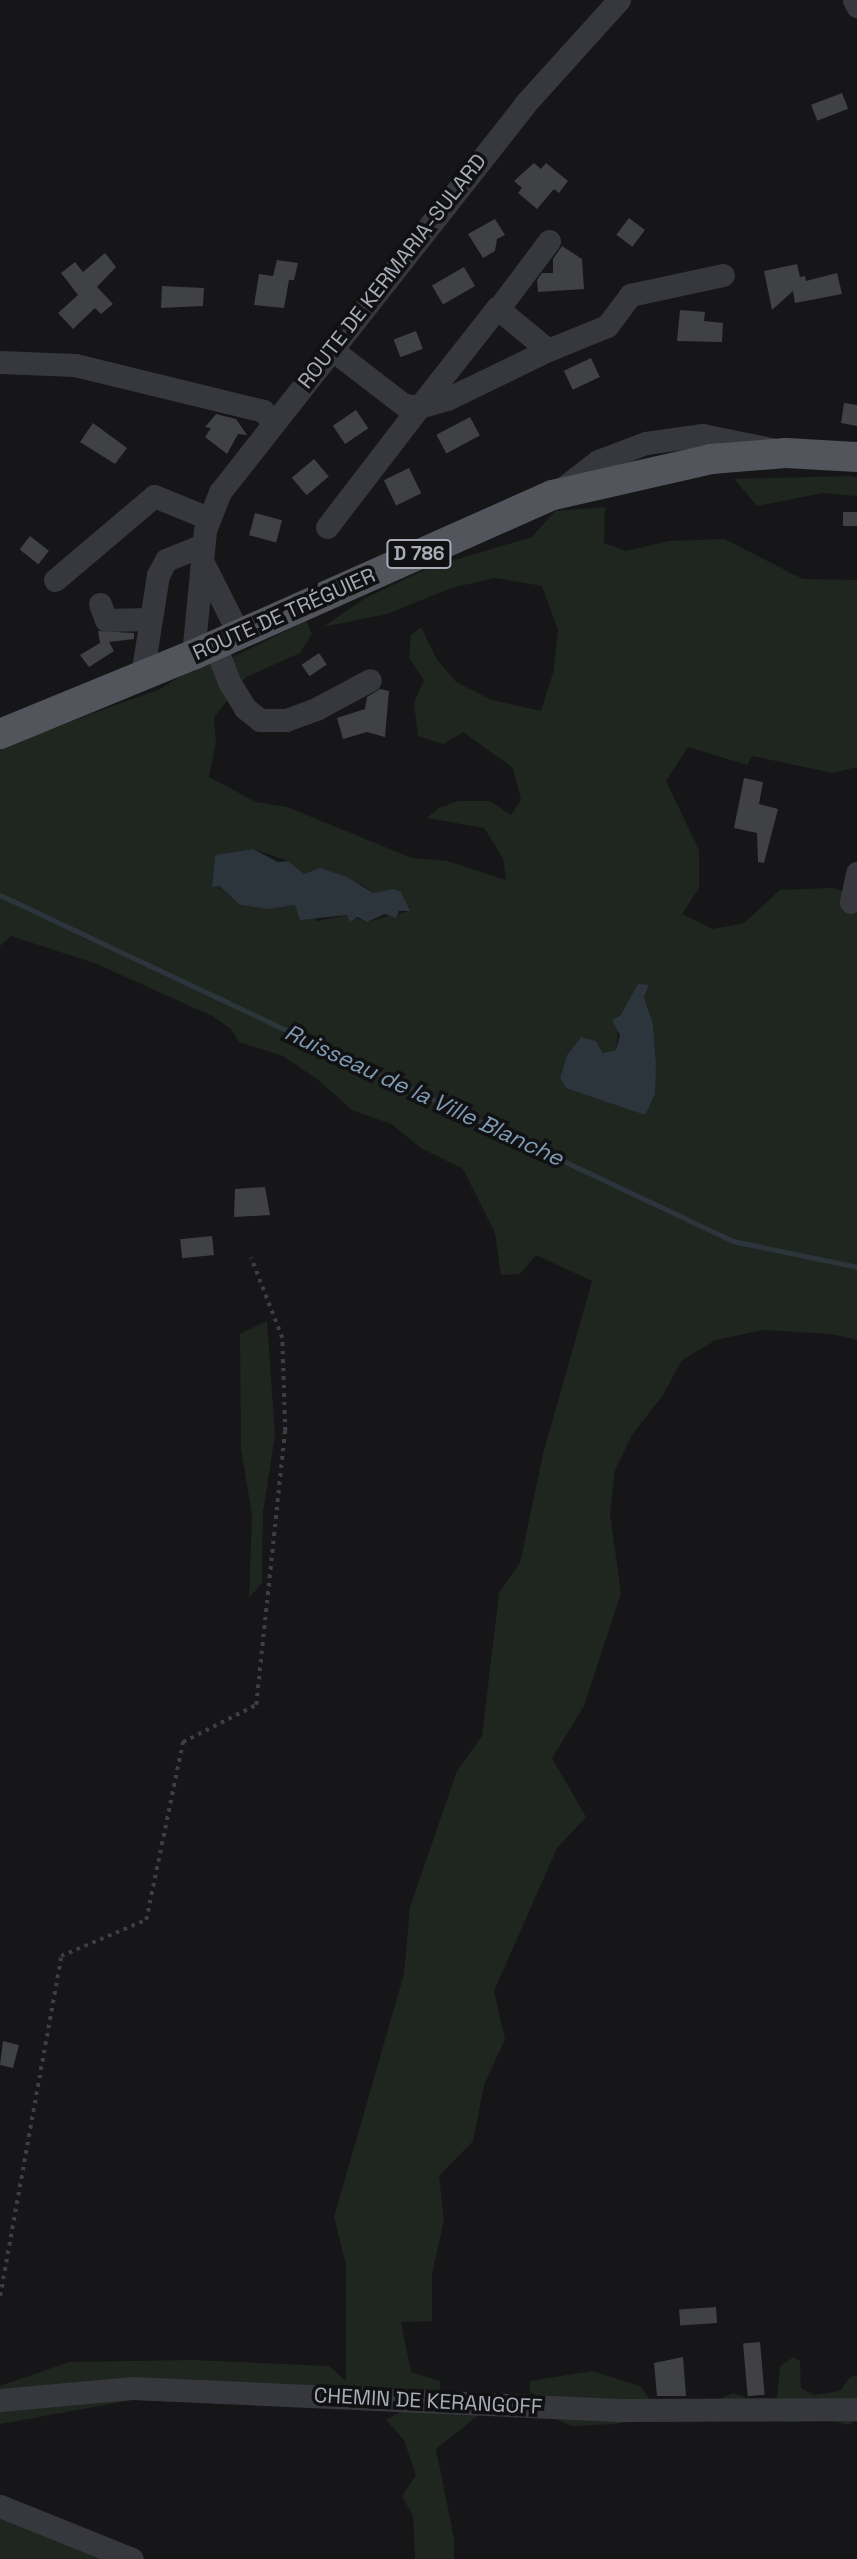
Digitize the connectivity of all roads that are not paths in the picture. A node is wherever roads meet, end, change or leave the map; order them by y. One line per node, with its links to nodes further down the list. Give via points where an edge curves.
1 (619, 0): 7 (street, ROUTE DE KERMARIA-SULARD, via 524,105)
2 (854, 0): 3 (street)
3 (857, 6)
4 (549, 241): 6 (street)
5 (723, 275): 8 (street, via 630,295 607,326)
6 (498, 309): 8 (street); 10 (street)
7 (331, 349): 10 (street, via 404,405); 11 (street, ROUTE DE KERMARIA-SULARD)
8 (548, 350): 10 (street, via 447,399)
9 (0, 362): 11 (street, via 75,365 263,411)
10 (419, 407): 14 (street)
11 (272, 421): 13 (street, ROUTE DE KERMARIA-SULARD, via 220,492)
12 (857, 457): 19 (main road, ROUTE DE TRÉGUIER / D 786, via 786,453 659,467 553,495)
13 (208, 518): 15 (street, ROUTE DE KERMARIA-SULARD); 16 (street, via 153,496)
14 (327, 527)
15 (203, 554): 18 (street, via 166,560 158,575); 19 (street); 19 (street, ROUTE DE KERMARIA-SULARD)
16 (55, 580)
17 (100, 604): 18 (street, via 106,620)
18 (149, 619): 20 (street)
19 (216, 644): 20 (main road, ROUTE DE TRÉGUIER / D 786); 21 (street, via 244,708 260,720 286,720)
20 (142, 675): 22 (main road, ROUTE DE TRÉGUIER / D 786)
21 (370, 680)
22 (0, 733)
23 (857, 873): 24 (street)
24 (851, 902)
25 (0, 2400): 26 (street, CHEMIN DE KERANGOFF, via 133,2388 624,2410)
26 (857, 2409)
27 (0, 2506): 28 (street)
28 (132, 2559)

